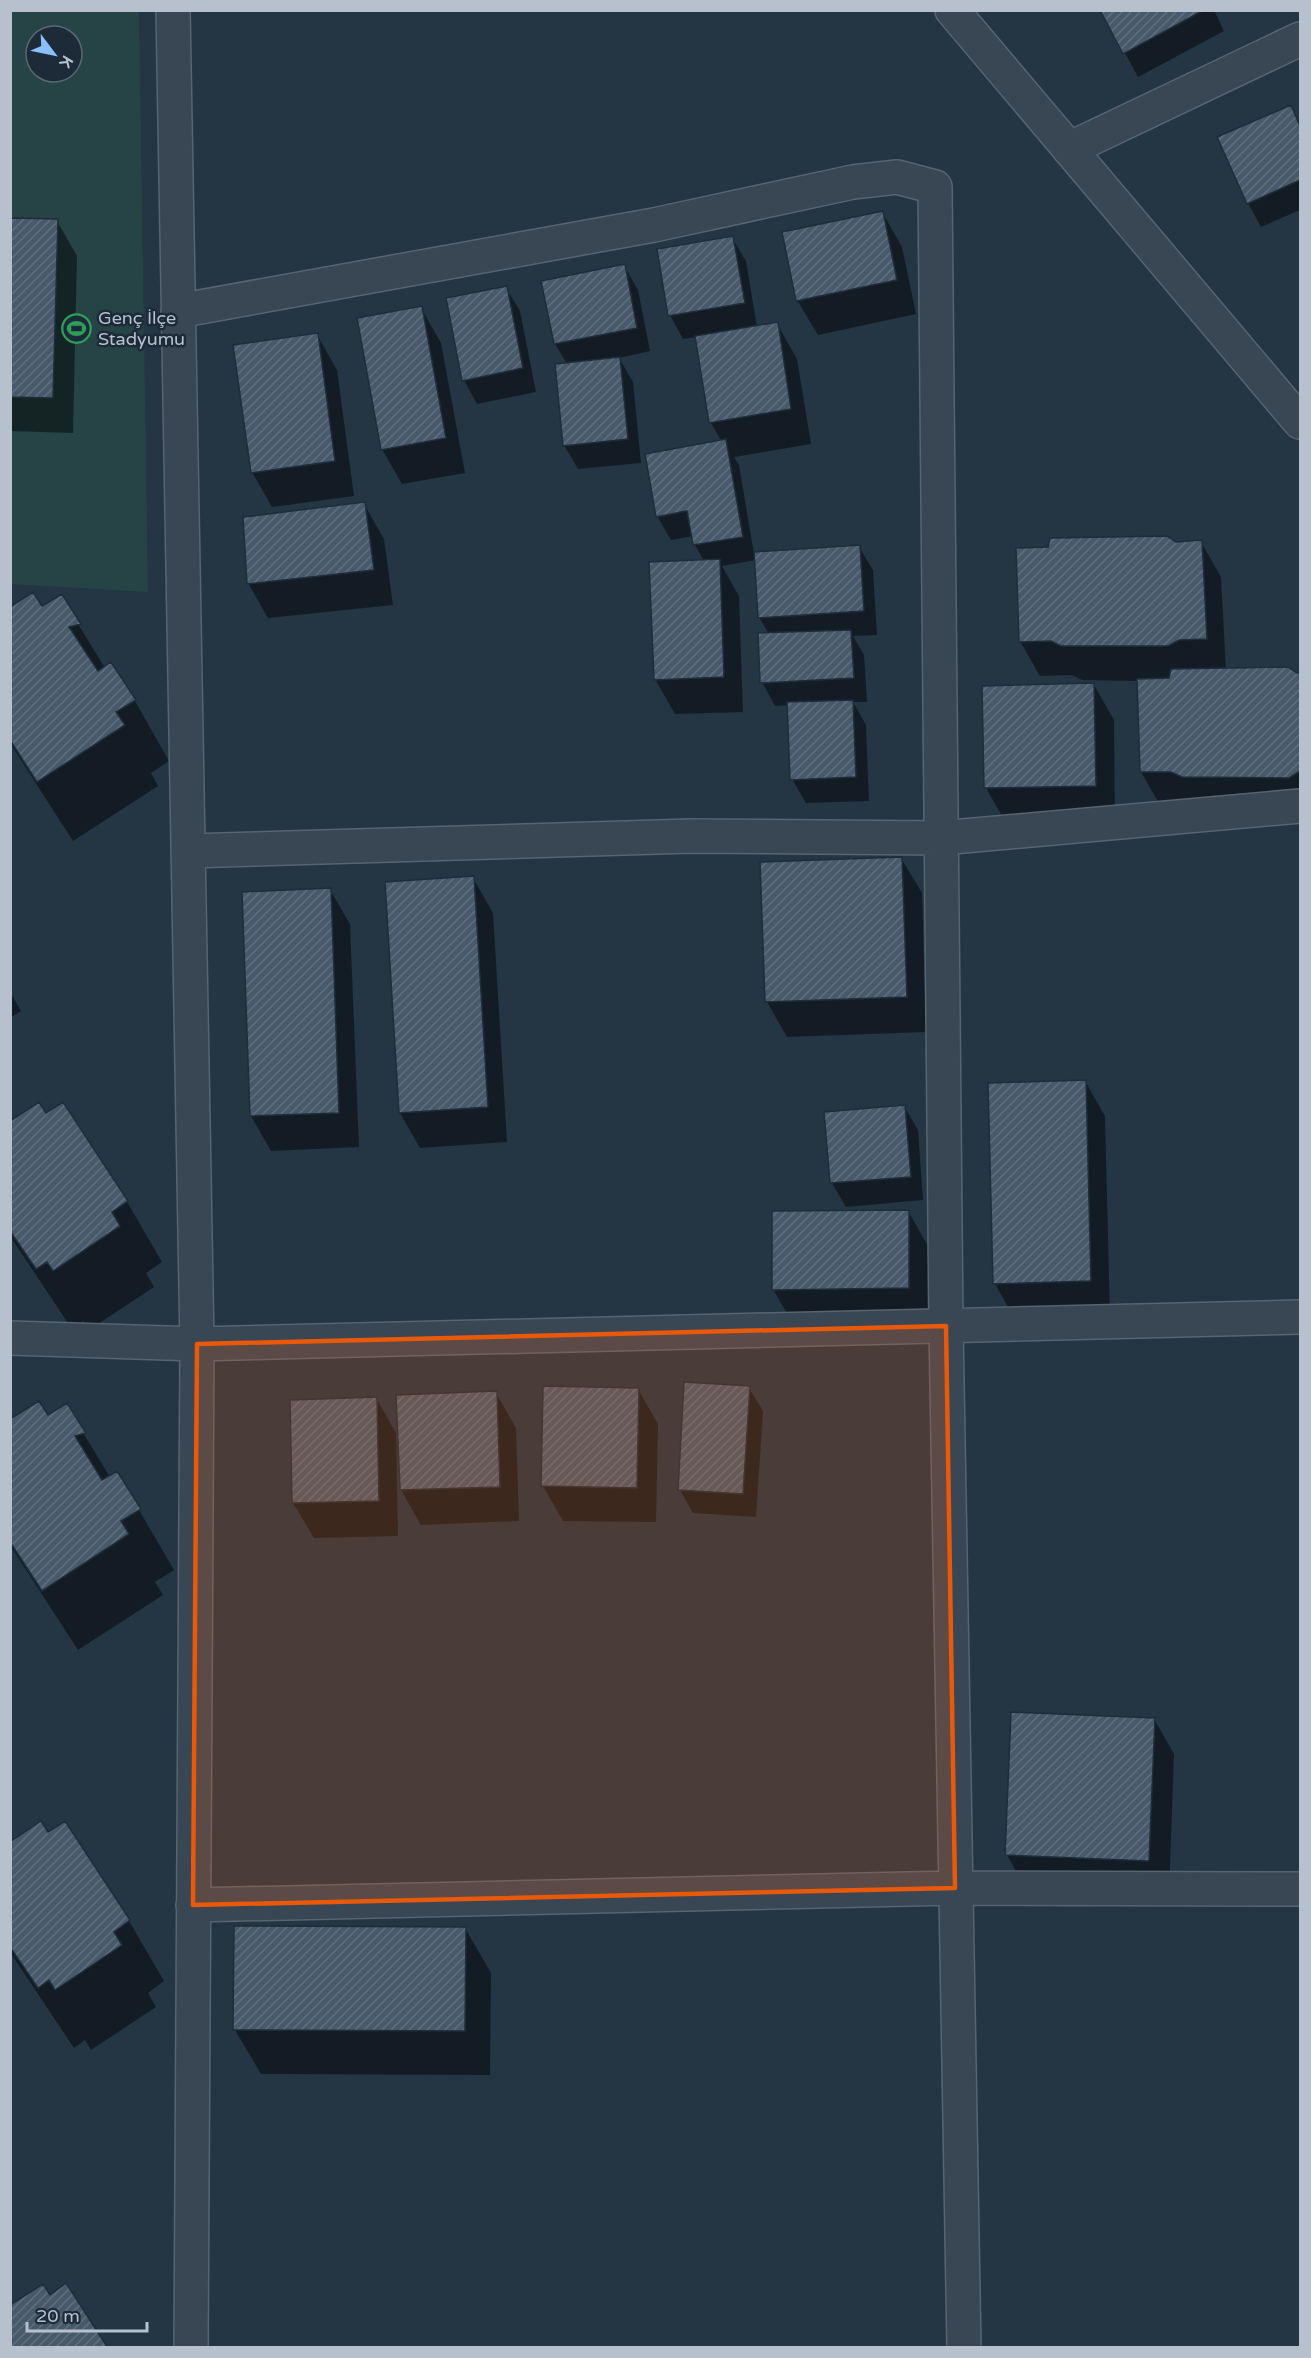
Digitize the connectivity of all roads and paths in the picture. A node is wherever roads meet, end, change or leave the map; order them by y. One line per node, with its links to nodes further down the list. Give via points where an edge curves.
1 (172, 10): 5 (street)
2 (952, 10): 4 (street)
3 (1300, 39): 4 (street)
4 (1069, 149): 6 (street)
5 (177, 311): 8 (street, via 654,225 853,182 897,177 935,187); 9 (street)
6 (1298, 415)
7 (1300, 806): 8 (street)
8 (941, 838): 9 (street, via 691,836); 11 (street)
9 (188, 851): 13 (street)
10 (1300, 1317): 11 (street)
11 (946, 1326): 13 (street); 14 (street)
12 (10, 1338): 13 (street)
13 (197, 1344): 16 (street)
14 (955, 1888): 15 (street); 16 (street); 18 (street)
15 (1300, 1889)
16 (193, 1905): 17 (street)
17 (191, 2348)
18 (964, 2348)

